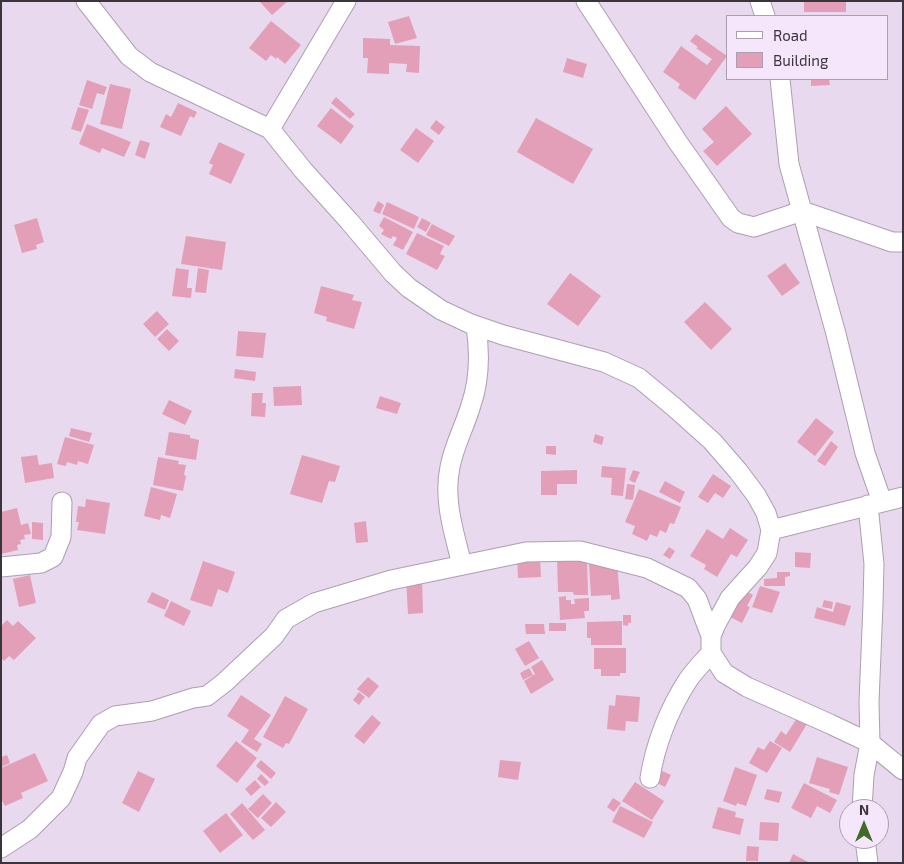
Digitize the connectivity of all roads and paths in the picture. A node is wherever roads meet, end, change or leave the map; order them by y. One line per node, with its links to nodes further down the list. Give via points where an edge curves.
1 (86, 1): 7 (street, via 129,56 150,72)
2 (346, 1): 7 (street)
3 (586, 1): 8 (street, via 731,218 754,227)
4 (760, 1): 5 (street)
5 (765, 15)
6 (780, 80): 8 (street, via 790,164)
7 (270, 129): 10 (street, via 393,273 441,310)
8 (802, 211): 9 (street, via 892,242); 13 (street, via 838,343)
9 (903, 242)
10 (476, 326): 14 (street, via 604,362 638,378 712,441 756,496); 15 (street, via 477,382 472,405 454,448 447,493)
11 (903, 497): 13 (street)
12 (62, 502): 16 (street, via 61,537 53,556 41,563)
13 (875, 504): 14 (street); 18 (street)
14 (771, 530): 17 (street, via 767,554 730,598)
15 (462, 565): 17 (street, via 526,552 580,551 647,568 688,588 697,599); 22 (street, via 391,580 314,603 286,620 274,636 207,696 152,711 115,716 101,724 78,758 61,798 30,829)
16 (1, 567)
17 (711, 645): 18 (street, via 724,672 747,687); 20 (street, via 665,724 652,760)
18 (870, 744): 19 (street); 21 (street)
19 (903, 770)
20 (650, 778)
21 (863, 799)
22 (1, 848)
23 (866, 849): 24 (street)
24 (868, 863)

